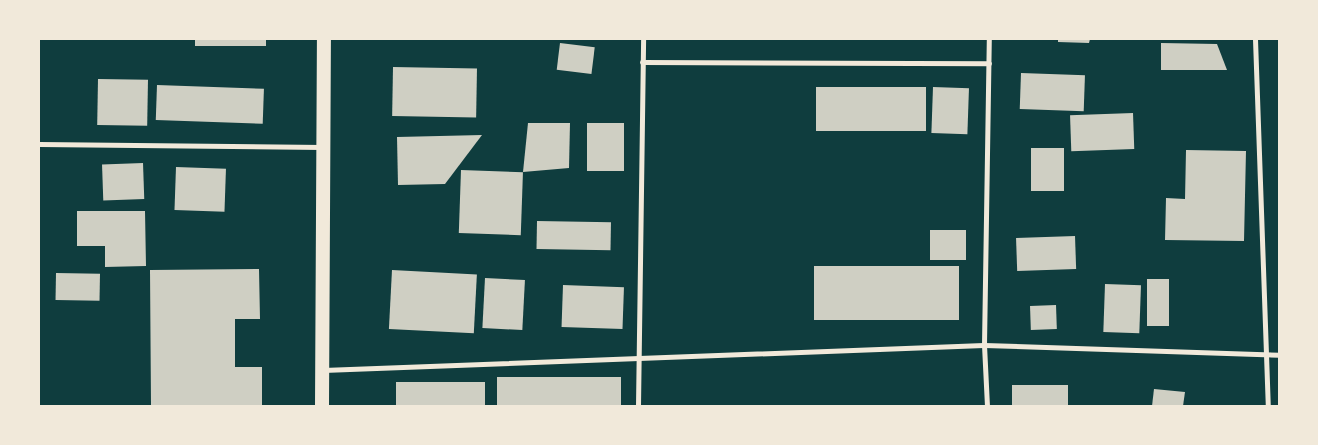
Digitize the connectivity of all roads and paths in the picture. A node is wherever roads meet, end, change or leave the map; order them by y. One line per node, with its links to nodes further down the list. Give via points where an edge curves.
1 (324, 39): 8 (highway)
2 (643, 39): 5 (street)
3 (989, 39): 6 (street)
4 (1255, 39): 10 (street)
5 (642, 62): 6 (street); 12 (street)
6 (989, 64): 9 (street)
7 (39, 144): 8 (street)
8 (324, 147): 13 (highway)
9 (984, 345): 10 (street); 12 (street); 16 (street)
10 (1267, 355): 11 (street); 17 (street)
11 (1279, 355)
12 (638, 357): 13 (street); 15 (street)
13 (323, 370): 14 (highway)
14 (322, 406)
15 (638, 406)
16 (987, 406)
17 (1268, 406)

